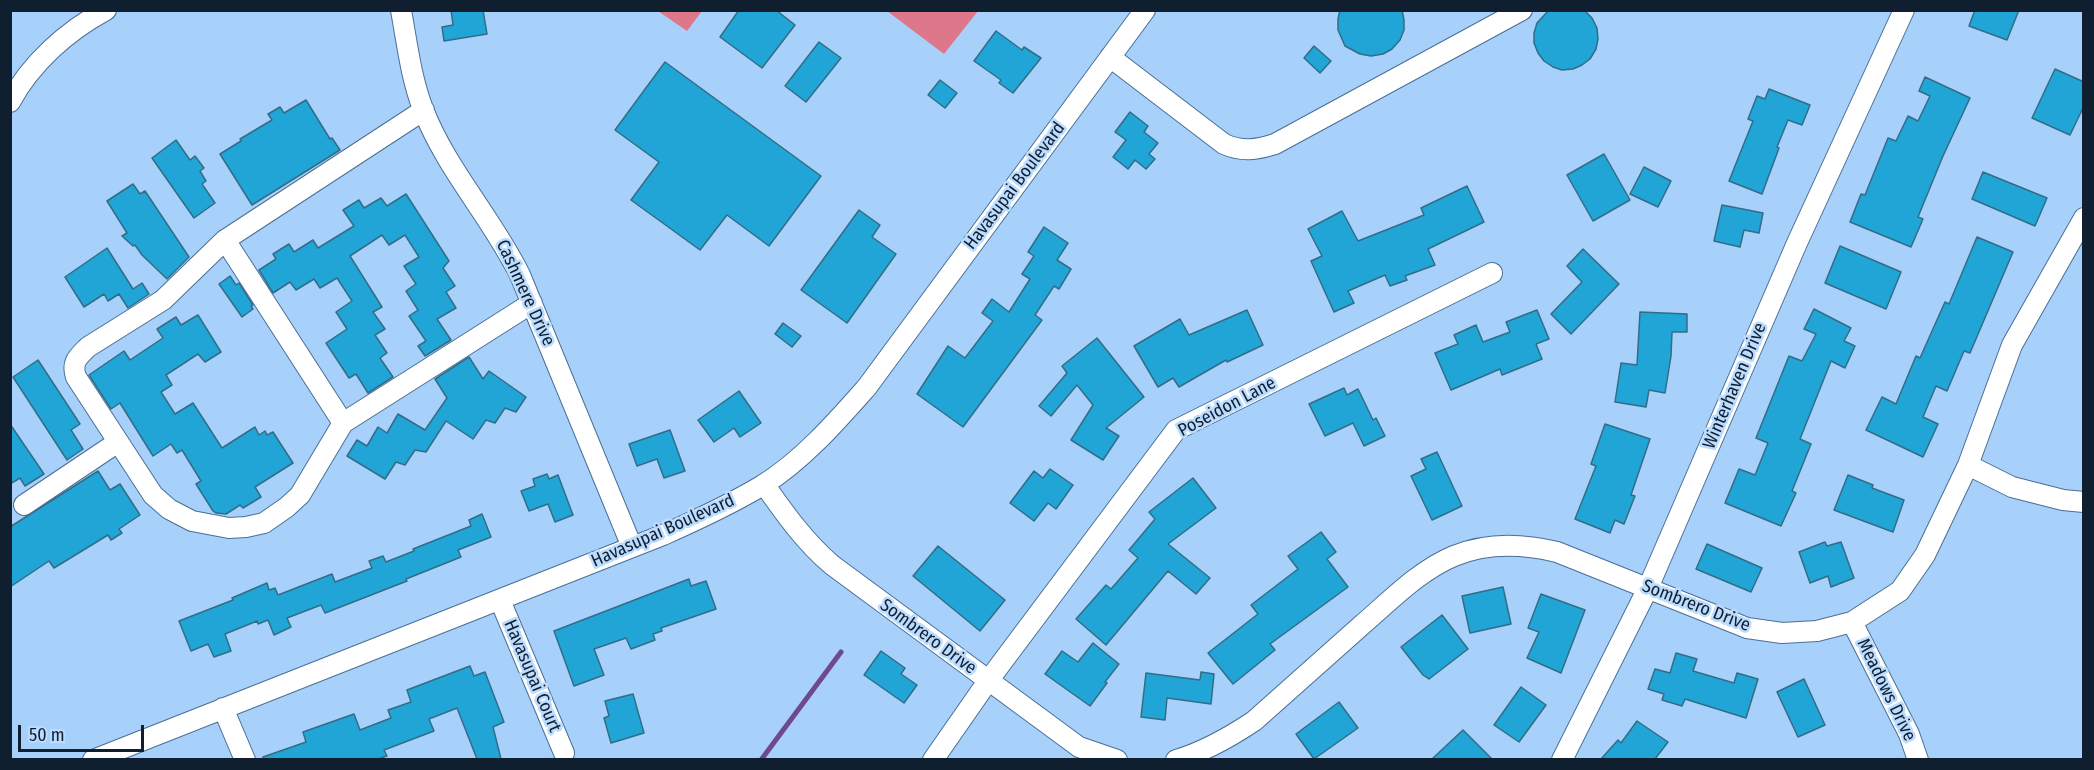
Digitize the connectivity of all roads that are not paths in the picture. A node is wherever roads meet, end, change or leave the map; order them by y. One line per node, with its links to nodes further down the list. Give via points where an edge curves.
1 (106, 10): 7 (street, via 50,50)
2 (401, 10): 8 (street, Cashmere Drive)
3 (1145, 10): 6 (street, Havasupai Boulevard)
4 (1522, 10): 6 (street, via 1275,144 1247,151 1224,144)
5 (1904, 10): 20 (street, Winterhaven Drive, via 1797,243)
6 (1110, 57): 16 (street, Havasupai Boulevard, via 867,387 809,448)
7 (10, 102)
8 (424, 110): 10 (street); 12 (street, Cashmere Drive, via 448,158 506,247)
9 (2084, 218): 15 (street, Sombrero Drive, via 2012,345)
10 (225, 240): 13 (street); 14 (street, via 175,290 77,357 76,377)
11 (1491, 273): 23 (street, Poseidon Lane, via 1176,430)
12 (532, 303): 13 (street); 19 (street, Cashmere Drive)
13 (343, 423): 14 (street, via 300,495 264,523 246,527 216,527 169,509 153,495)
14 (118, 442): 18 (street)
15 (1968, 465): 17 (street, via 2012,488); 22 (street, Sombrero Drive, via 1925,555 1900,591)
16 (764, 484): 19 (street, Havasupai Boulevard, via 708,515); 23 (street, Sombrero Drive, via 814,550)
17 (2084, 502)
18 (24, 505)
19 (632, 547): 21 (street, Havasupai Boulevard)
20 (1648, 588): 22 (street, Sombrero Drive, via 1747,628 1782,633 1817,631); 30 (street, Sombrero Drive, via 1557,552 1531,546 1484,548 1455,556 1392,599 1254,721 1190,756); 31 (street, Winterhaven Drive)
21 (500, 600): 24 (street, Havasupai Boulevard); 25 (street, Havasupai Court)
22 (1852, 622): 32 (street, Meadows Drive)
23 (988, 681): 28 (street, Poseidon Lane); 29 (street, Sombrero Drive, via 1079,747)
24 (223, 708): 26 (street, Havasupai Boulevard); 27 (street)
25 (564, 753)
26 (93, 759)
27 (244, 759)
28 (933, 759)
29 (1117, 759)
30 (1176, 759)
31 (1562, 759)
32 (1918, 759)

